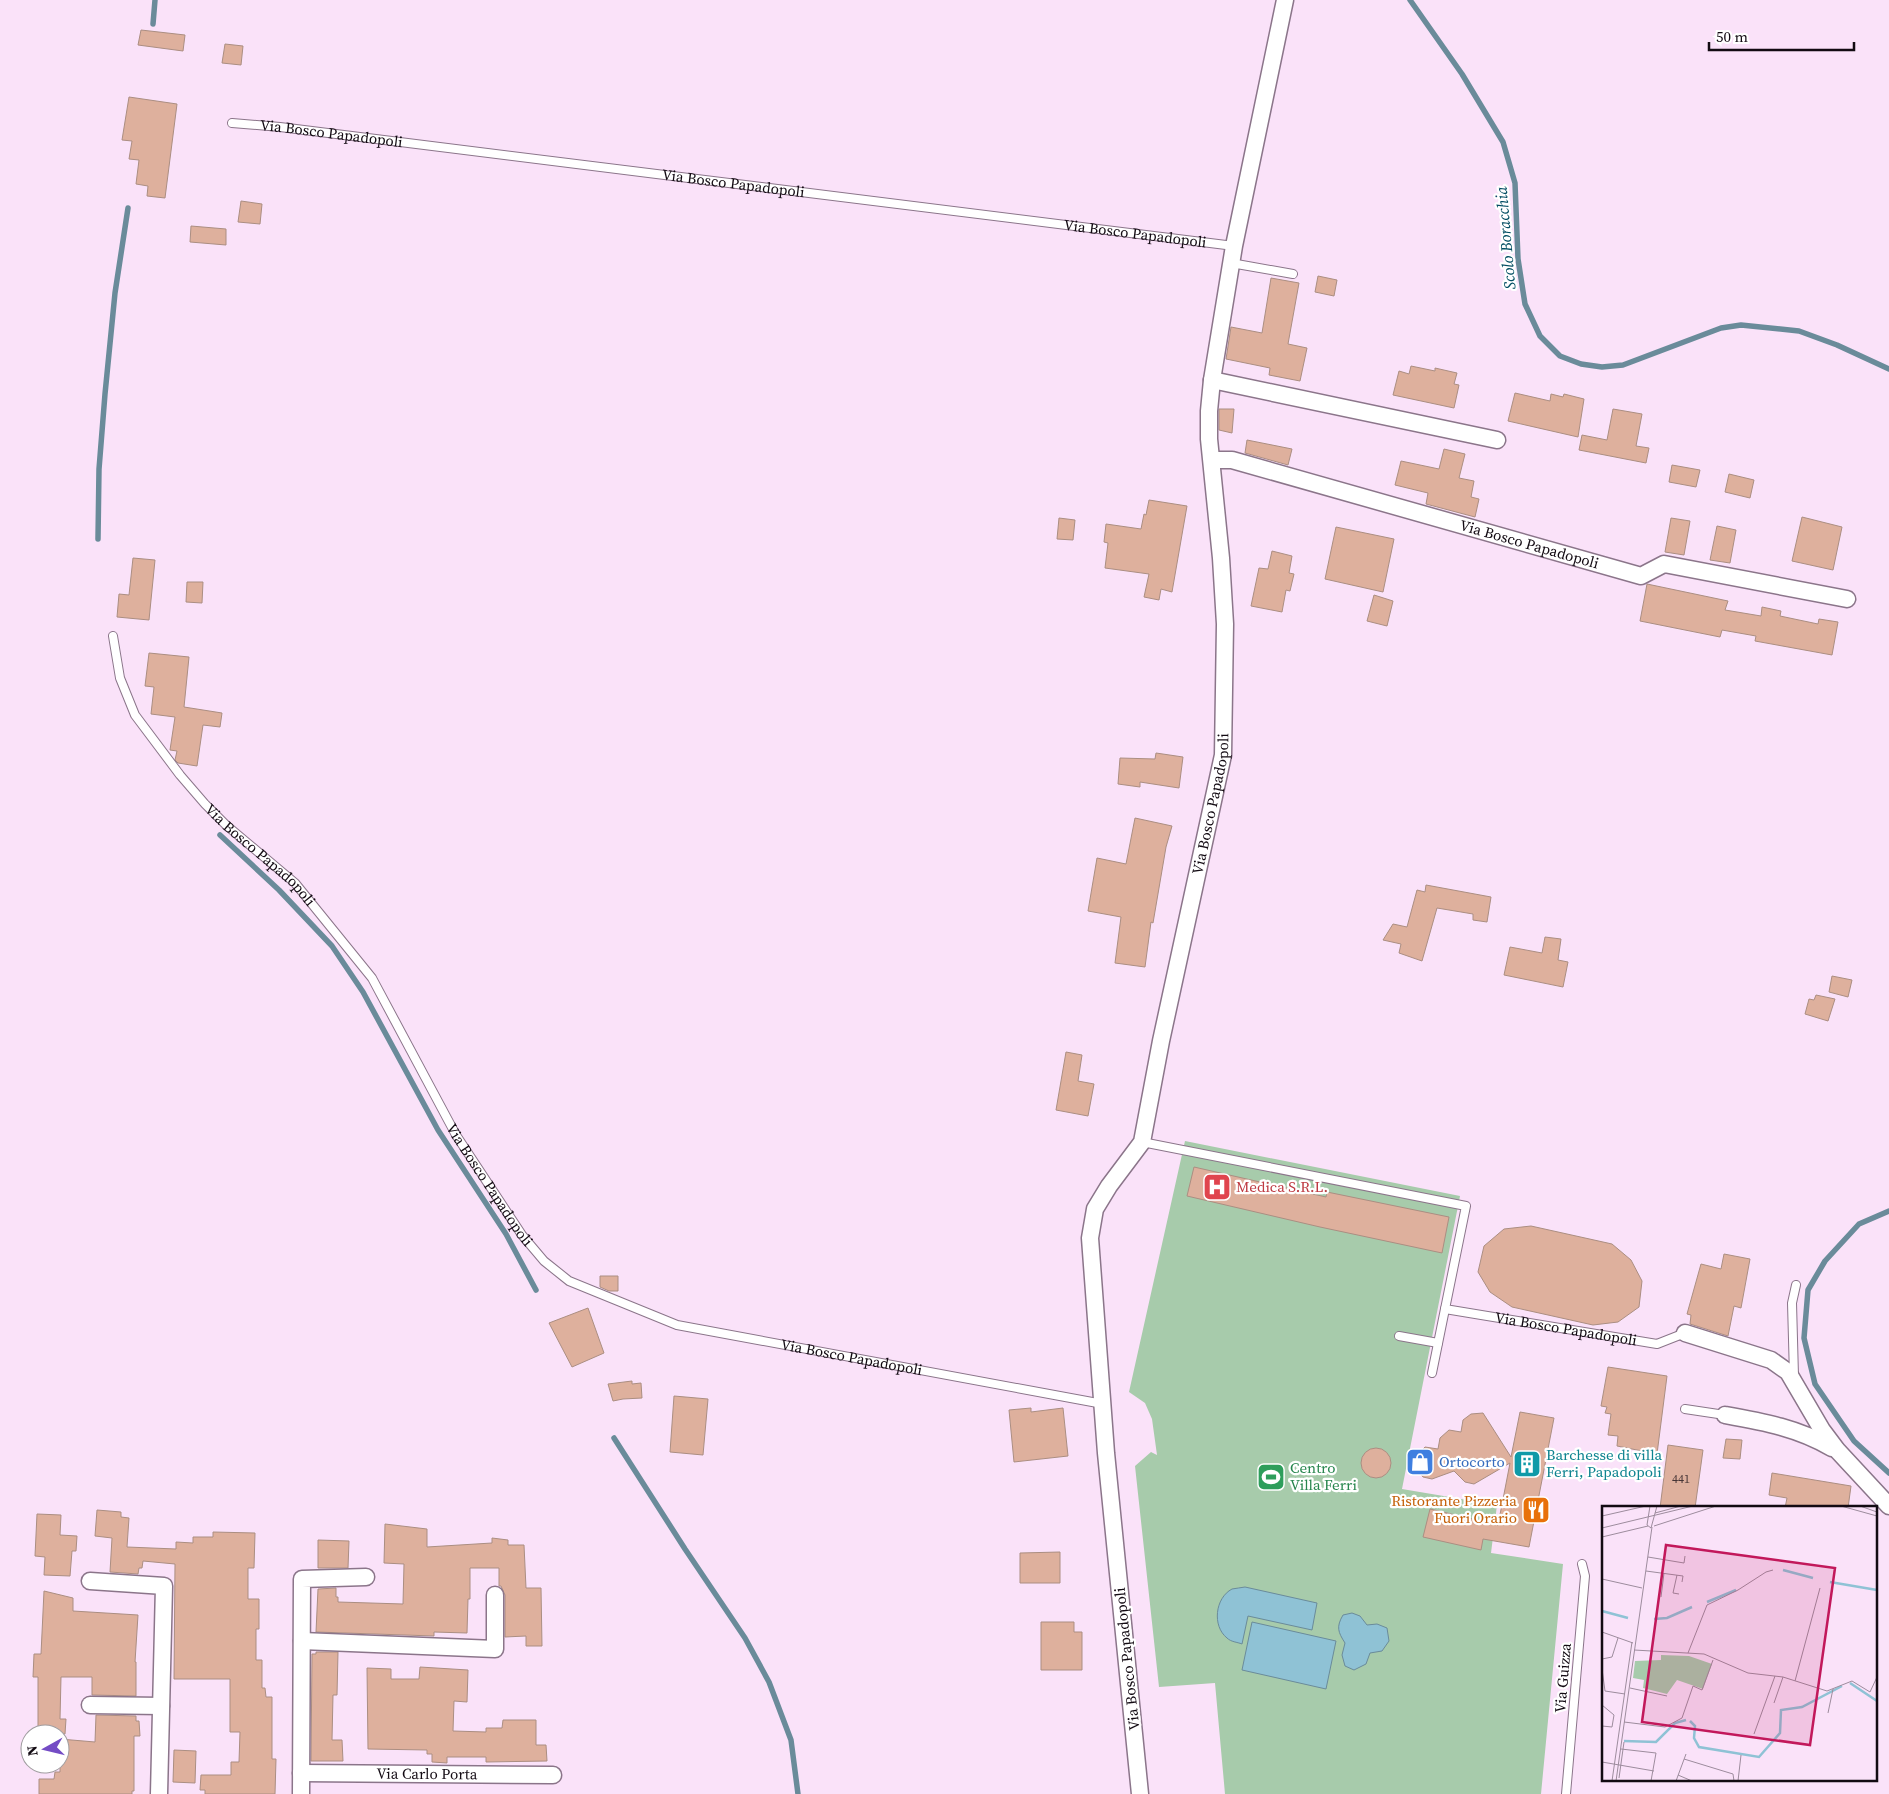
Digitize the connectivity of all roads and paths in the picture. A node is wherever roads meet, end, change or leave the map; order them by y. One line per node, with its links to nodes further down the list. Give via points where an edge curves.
1 (1285, 0): 3 (street, Via Bosco Papadopoli)
2 (232, 123): 3 (lane, Via Bosco Papadopoli)
3 (1234, 246): 4 (street, Via Bosco Papadopoli)
4 (1231, 264): 5 (lane); 6 (street, Via Bosco Papadopoli)
5 (1292, 274)
6 (1212, 380): 7 (street); 8 (street, Via Bosco Papadopoli, via 1209,439)
7 (1497, 440)
8 (1212, 460): 9 (street, Via Bosco Papadopoli, via 1232,460 1641,576 1664,564); 11 (street, Via Bosco Papadopoli, via 1225,624 1223,755)
9 (1847, 598)
10 (112, 636): 19 (lane, Via Bosco Papadopoli, via 120,678 135,715 205,804 295,883 372,978 456,1135 522,1235 544,1261 569,1281 676,1325)
11 (1142, 1142): 13 (lane, via 1466,1206); 19 (street, Via Bosco Papadopoli, via 1095,1209 1090,1238)
12 (1796, 1285): 18 (lane, via 1792,1303)
13 (1445, 1309): 14 (lane, Via Bosco Papadopoli, via 1657,1344); 16 (lane)
14 (1685, 1334): 18 (street, via 1772,1360 1788,1372)
15 (1399, 1336): 16 (lane)
16 (1438, 1343): 17 (lane)
17 (1432, 1373)
18 (1794, 1383): 22 (street)
19 (1103, 1404): 35 (street, Via Bosco Papadopoli)
20 (1685, 1409): 21 (lane)
21 (1725, 1415): 22 (street, via 1790,1428)
22 (1837, 1450): 23 (street)
23 (1889, 1506)
24 (1582, 1564): 36 (lane, Via Guizza, via 1585,1576)
25 (366, 1577): 28 (street, via 302,1579)
26 (90, 1581): 30 (street, via 164,1586)
27 (495, 1595): 28 (street, via 495,1649)
28 (302, 1641): 31 (street)
29 (90, 1705): 30 (street)
30 (161, 1706): 33 (street)
31 (301, 1773): 32 (street, Via Carlo Porta); 34 (street)
32 (553, 1775)
33 (159, 1794)
34 (301, 1794)
35 (1140, 1794)
36 (1566, 1794)

